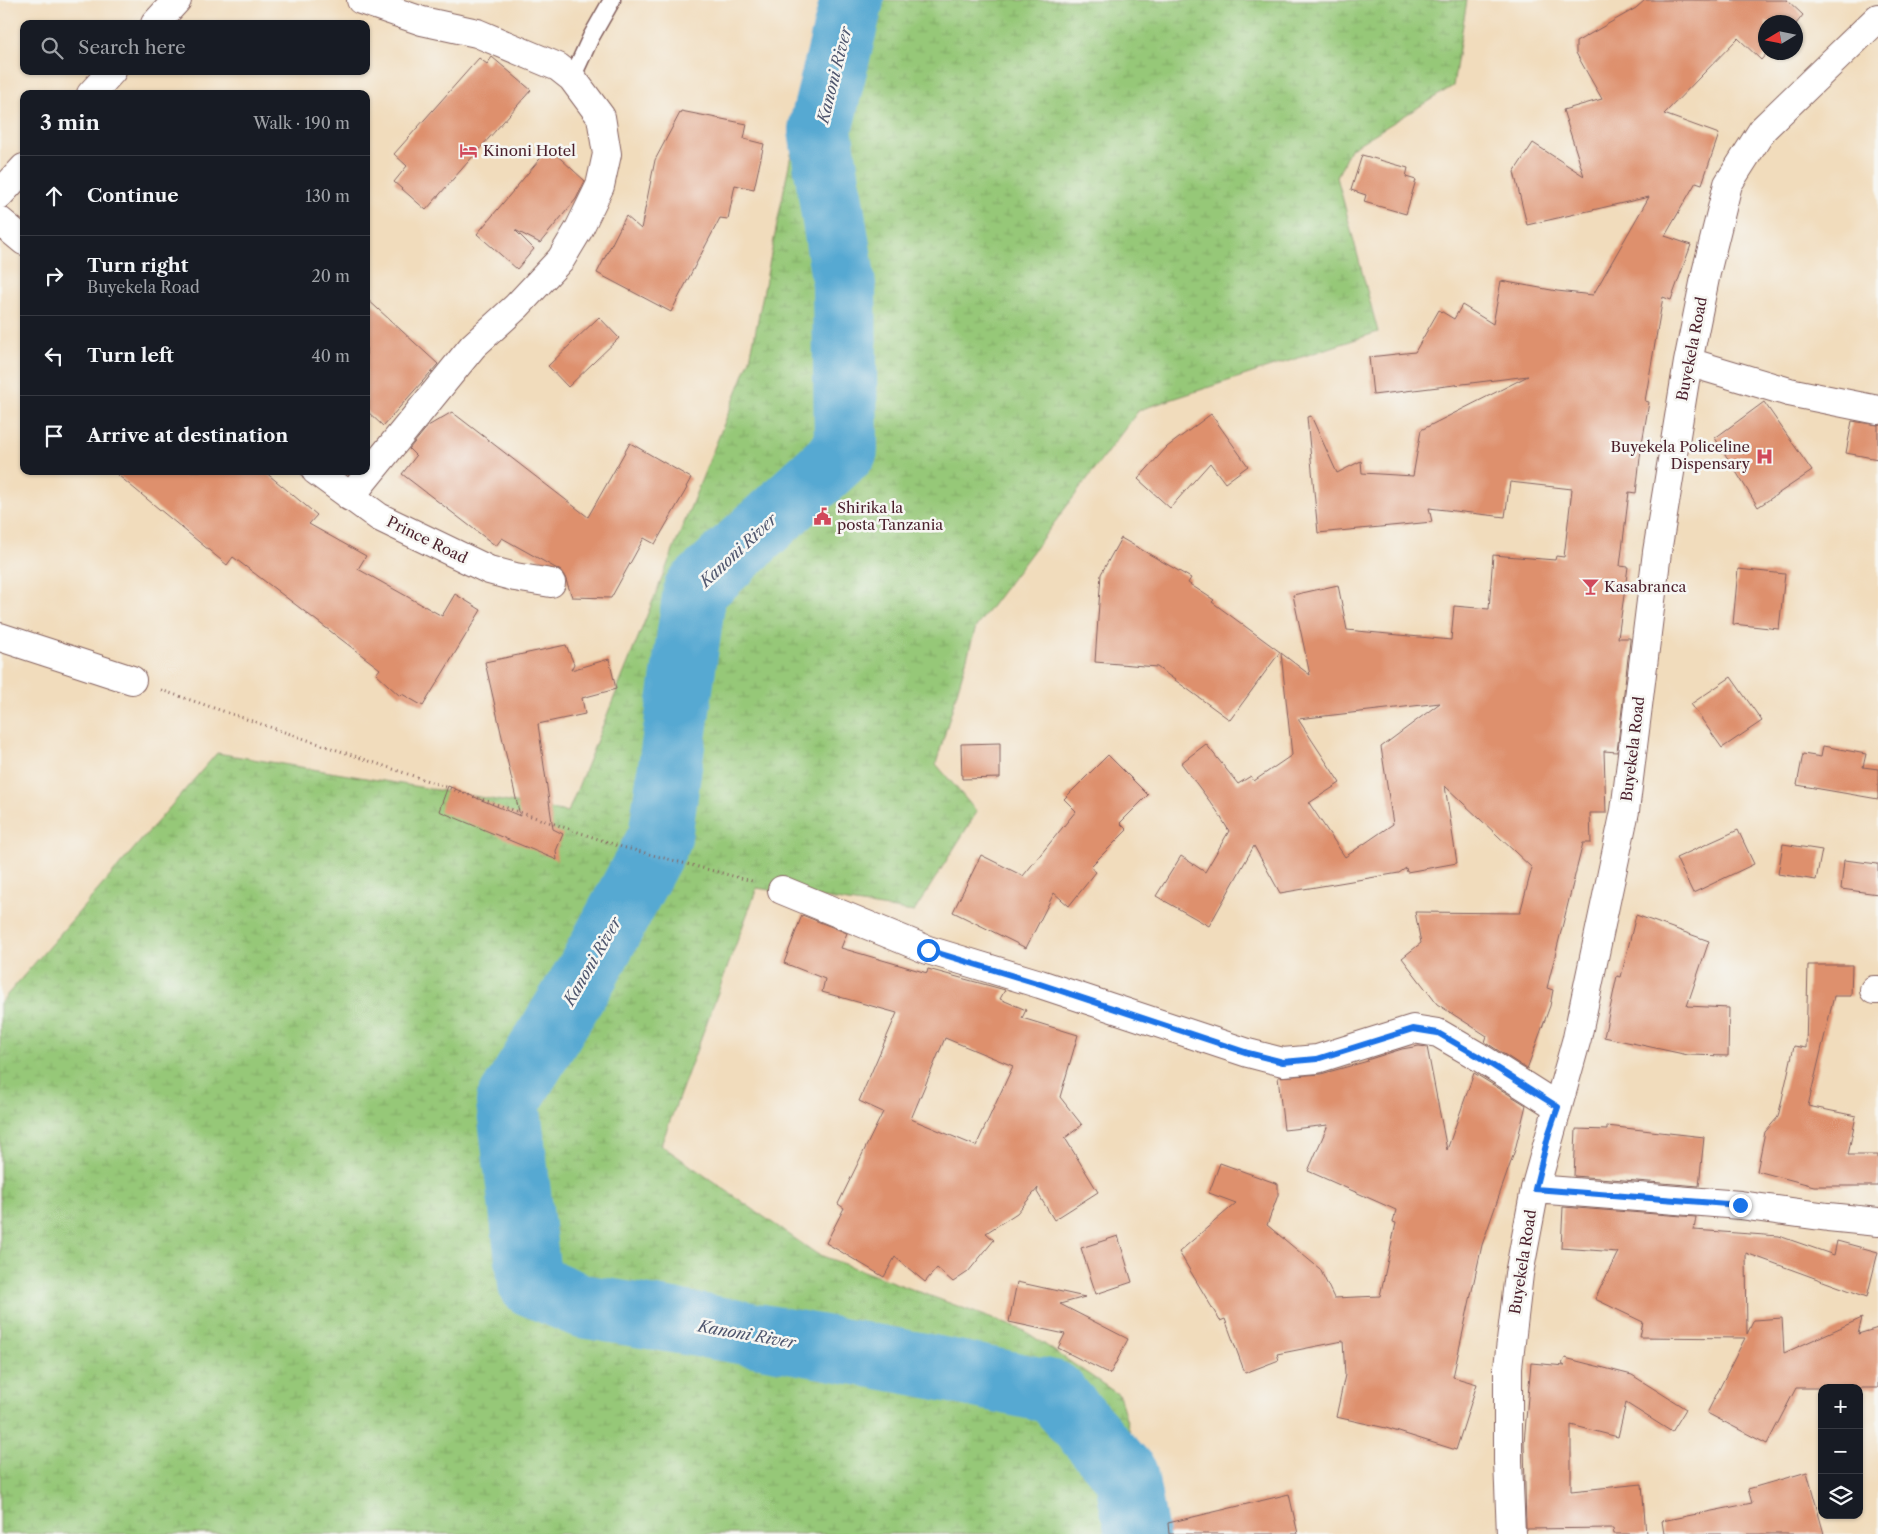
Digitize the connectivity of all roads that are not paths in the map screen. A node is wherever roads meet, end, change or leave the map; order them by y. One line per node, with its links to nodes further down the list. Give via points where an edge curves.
1 (177, 0): 5 (street)
2 (361, 0): 7 (street, via 422,21 477,33 558,67)
3 (612, 0): 7 (lane)
4 (1878, 18): 13 (street, Buyekela Road, via 1763,129 1728,184)
5 (159, 20)
6 (109, 75): 8 (street)
7 (572, 78): 15 (street, via 601,117 607,154 600,186 579,229 561,258 517,306 473,346)
8 (95, 90)
9 (20, 172): 10 (street)
10 (0, 194)
11 (0, 221): 12 (street)
12 (20, 238)
13 (1688, 362): 14 (street, via 1789,392); 23 (street, Buyekela Road, via 1657,552 1625,811)
14 (1878, 410)
15 (370, 472)
16 (321, 475): 18 (street, Prince Road)
17 (368, 475): 18 (street)
18 (350, 497): 19 (street, Prince Road, via 379,517 489,570)
19 (551, 583)
20 (0, 637): 21 (street)
21 (132, 680)
22 (782, 890): 23 (street, via 928,950 1283,1062 1317,1059 1413,1029 1438,1033)
23 (1558, 1107): 24 (street, Buyekela Road)
24 (1535, 1189): 25 (street, via 1740,1205); 26 (street, Buyekela Road, via 1519,1274 1508,1367)
25 (1878, 1222)
26 (1511, 1534)

